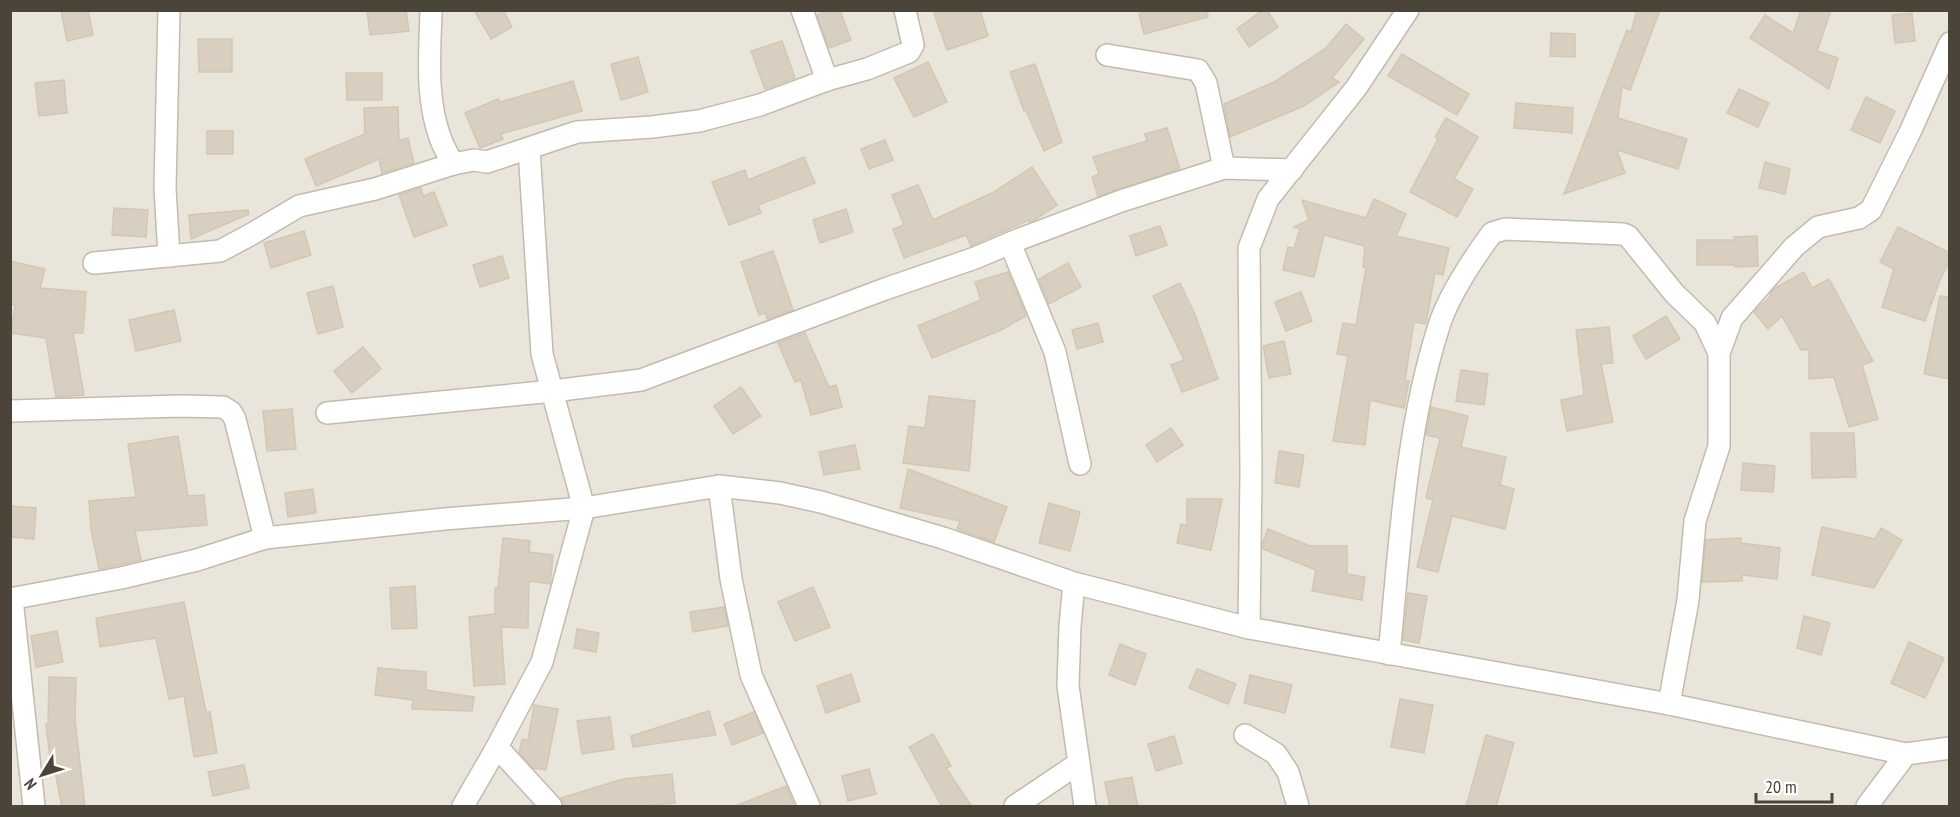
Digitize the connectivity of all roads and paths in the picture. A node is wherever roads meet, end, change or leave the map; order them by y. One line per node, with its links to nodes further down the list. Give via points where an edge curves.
1 (169, 10): 14 (street, via 165,188)
2 (431, 10): 10 (street, via 431,105)
3 (802, 10): 8 (street)
4 (905, 10): 8 (street, via 913,45 909,52)
5 (1408, 10): 12 (street, via 1356,88)
6 (1950, 44): 16 (street, via 1872,210 1859,218 1818,227 1794,247 1732,318)
7 (1107, 55): 11 (street, via 1198,69 1206,83)
8 (827, 80): 9 (street, via 760,105 699,121 577,132)
9 (530, 149): 10 (street, via 487,162); 17 (street, via 542,354)
10 (453, 164): 14 (street, via 375,189 298,206 220,251)
11 (1224, 168): 12 (street); 13 (street, via 1120,201)
12 (1292, 170): 26 (street, via 1268,199 1249,248)
13 (1010, 243): 17 (street, via 641,380); 20 (street, via 1055,352)
14 (169, 256): 15 (street)
15 (94, 263)
16 (1719, 353): 27 (street, via 1705,323 1674,293 1628,236 1505,229 1492,233 1458,285 1438,327 1404,501); 28 (street, via 1719,446 1695,520 1688,600)
17 (553, 391): 19 (street); 22 (street)
18 (10, 411): 23 (street, via 223,407 235,419)
19 (327, 413)
20 (1080, 464)
21 (719, 486): 22 (street); 24 (street, via 821,502); 37 (street, via 731,579 751,675)
22 (584, 508): 23 (street); 30 (street, via 542,662)
23 (265, 538): 25 (street, via 186,563)
24 (1074, 583): 26 (street); 33 (street, via 1068,686)
25 (11, 599): 34 (street)
26 (1249, 628): 27 (street)
27 (1389, 654): 28 (street)
28 (1669, 704): 32 (street)
29 (1245, 735): 40 (street, via 1276,754 1288,772)
30 (497, 747): 35 (street); 36 (street)
31 (1950, 748): 32 (street)
32 (1906, 754): 41 (street)
33 (1079, 763): 38 (street); 39 (street)
34 (34, 807)
35 (463, 807)
36 (551, 807)
37 (809, 807)
38 (1015, 807)
39 (1085, 807)
40 (1298, 807)
41 (1867, 807)

